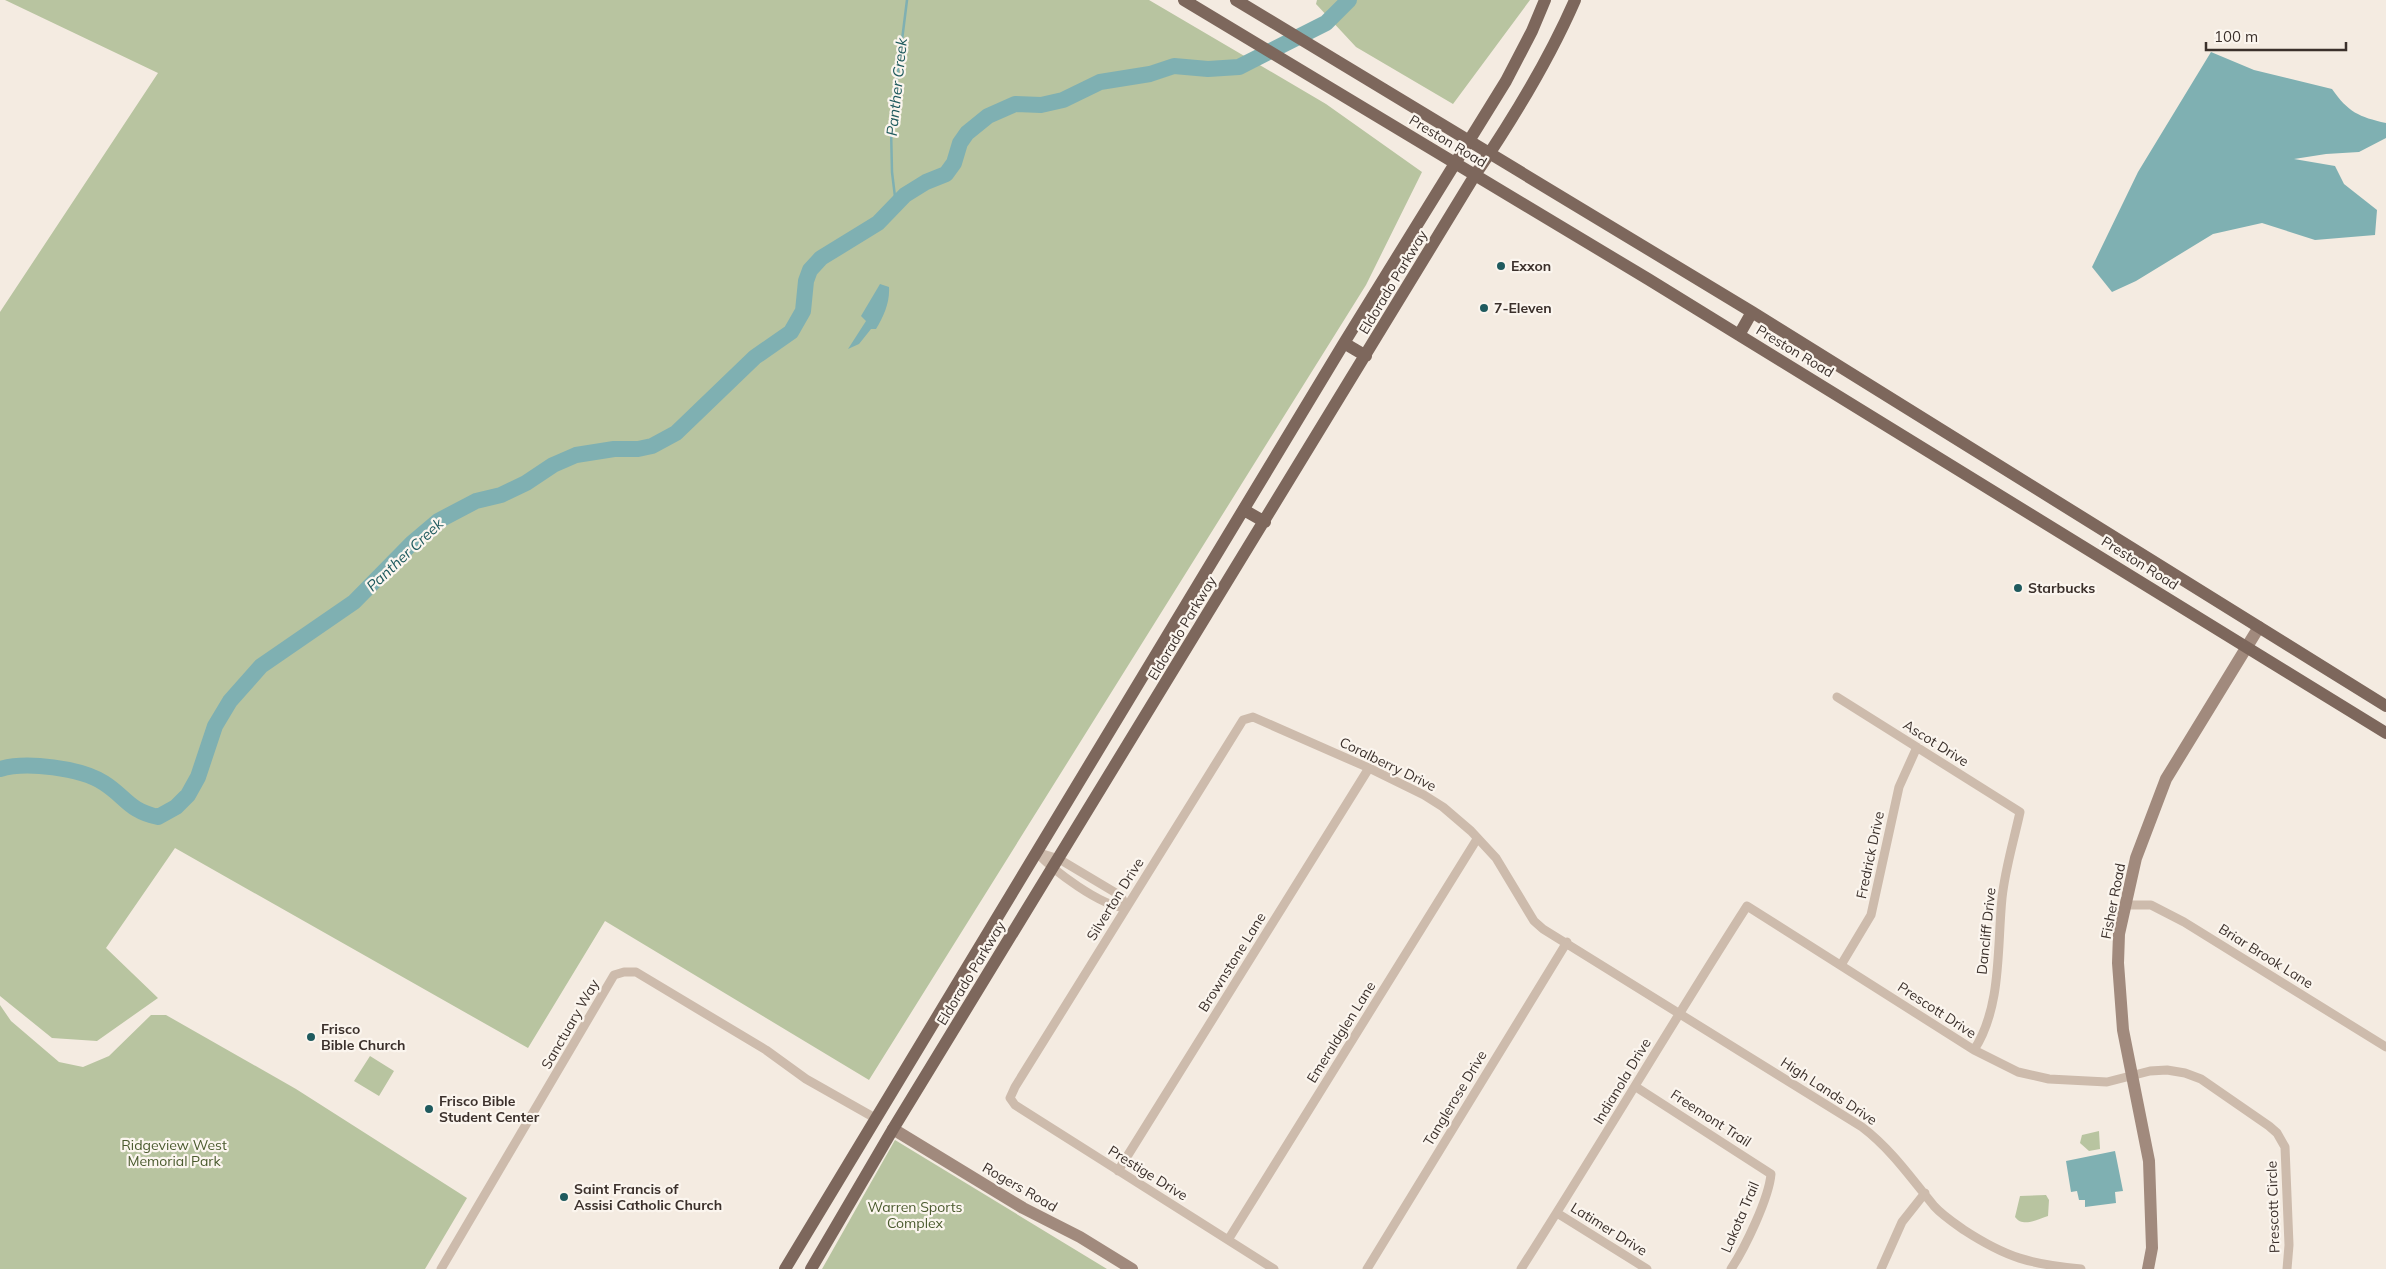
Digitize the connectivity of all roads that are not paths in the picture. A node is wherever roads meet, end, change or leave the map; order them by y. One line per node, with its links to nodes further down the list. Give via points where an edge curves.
1 (1184, 0): 7 (main road, Preston Road)
2 (1236, 0): 5 (main road, Preston Road)
3 (1545, 0): 5 (main road, Eldorado Parkway, via 1506,81)
4 (1575, 0): 6 (main road, Eldorado Parkway, via 1557,41)
5 (1469, 140): 6 (main road, Preston Road); 7 (main road, Eldorado Parkway)
6 (1490, 152): 8 (main road, Eldorado Parkway); 9 (main road, Preston Road)
7 (1455, 162): 8 (main road, Preston Road); 11 (main road, Eldorado Parkway)
8 (1475, 174): 10 (main road, Preston Road); 12 (main road, Eldorado Parkway)
9 (1752, 312): 10 (main road); 13 (main road, Preston Road)
10 (1739, 335): 14 (main road, Preston Road)
11 (1344, 342): 12 (main road); 15 (main road, Eldorado Parkway)
12 (1366, 356): 16 (main road, Eldorado Parkway)
13 (1978, 454): 14 (main road); 17 (main road, Preston Road)
14 (1966, 473): 18 (main road, Preston Road)
15 (1244, 510): 16 (main road); 27 (main road, Eldorado Parkway)
16 (1265, 522): 28 (main road, Eldorado Parkway)
17 (2259, 627): 18 (street, Fisher Road); 20 (main road, Preston Road)
18 (2246, 647): 22 (main road, Preston Road); 29 (street, Fisher Road, via 2166,779 2136,858)
19 (1837, 697): 23 (street, Ascot Drive)
20 (2386, 706)
21 (1248, 717): 24 (street, Coralberry Drive); 31 (street, Silverton Drive, via 1243,720)
22 (2386, 733)
23 (1917, 747): 25 (street, Ascot Drive); 33 (street, Fredrick Drive, via 1899,787 1871,915)
24 (1369, 768): 26 (street, Coralberry Drive, via 1443,807); 42 (street, Brownstone Lane)
25 (2020, 812): 36 (street, Dancliff Drive, via 2002,895 1989,1014)
26 (1477, 839): 32 (street, Coralberry Drive, via 1496,858 1534,921); 46 (street, Emeraldglen Lane)
27 (1036, 852): 28 (street); 40 (main road, Eldorado Parkway)
28 (1056, 864): 31 (street, via 1114,907); 41 (main road, Eldorado Parkway)
29 (2125, 904): 35 (street, Briar Brook Lane, via 2151,905 2184,922); 37 (street, Fisher Road, via 2118,963)
30 (1746, 906): 33 (street, Prescott Drive); 34 (street, Indianola Drive)
31 (1126, 908): 39 (street, Silverton Drive)
32 (1567, 942): 34 (street, Coralberry Drive); 48 (street, Tanglerose Drive)
33 (1841, 965): 36 (street, Prescott Drive)
34 (1679, 1012): 38 (street, Indianola Drive); 44 (street, High Lands Drive, via 1862,1126 1879,1139)
35 (2386, 1047)
36 (1974, 1050): 37 (street, Prescott Drive, via 2018,1072 2049,1078 2107,1082)
37 (2130, 1075): 59 (street, Fisher Road, via 2149,1160 2152,1248); 60 (street, Prescott Circle, via 2167,1070 2201,1079 2277,1133 2284,1147 2289,1236)
38 (1636, 1087): 43 (street, Freemont Trail); 45 (street, Indianola Drive)
39 (1010, 1098): 42 (street, Prestige Drive)
40 (875, 1118): 41 (main road); 49 (street, Sanctuary Way, via 806,1079 766,1050 636,972 614,975); 50 (main road, Eldorado Parkway)
41 (893, 1128): 51 (main road, Eldorado Parkway); 52 (street, Rogers Road, via 1023,1208 1080,1237)
42 (1118, 1171): 46 (street, Prestige Drive)
43 (1771, 1174): 56 (street, Lakota Trail, via 1759,1212)
44 (1925, 1193): 47 (street, High Lands Drive, via 1934,1207 1953,1222); 57 (street, via 1902,1222)
45 (1557, 1213): 54 (street, Indianola Drive); 55 (street, Latimer Drive)
46 (1228, 1240): 53 (street, Prestige Drive)
47 (2017, 1264): 58 (street, High Lands Drive)
48 (1370, 1268)
49 (441, 1269)
50 (785, 1269)
51 (811, 1269)
52 (1132, 1269)
53 (1274, 1269)
54 (1521, 1269)
55 (1647, 1269)
56 (1732, 1269)
57 (1881, 1269)
58 (2081, 1269)
59 (2148, 1269)
60 (2287, 1269)

